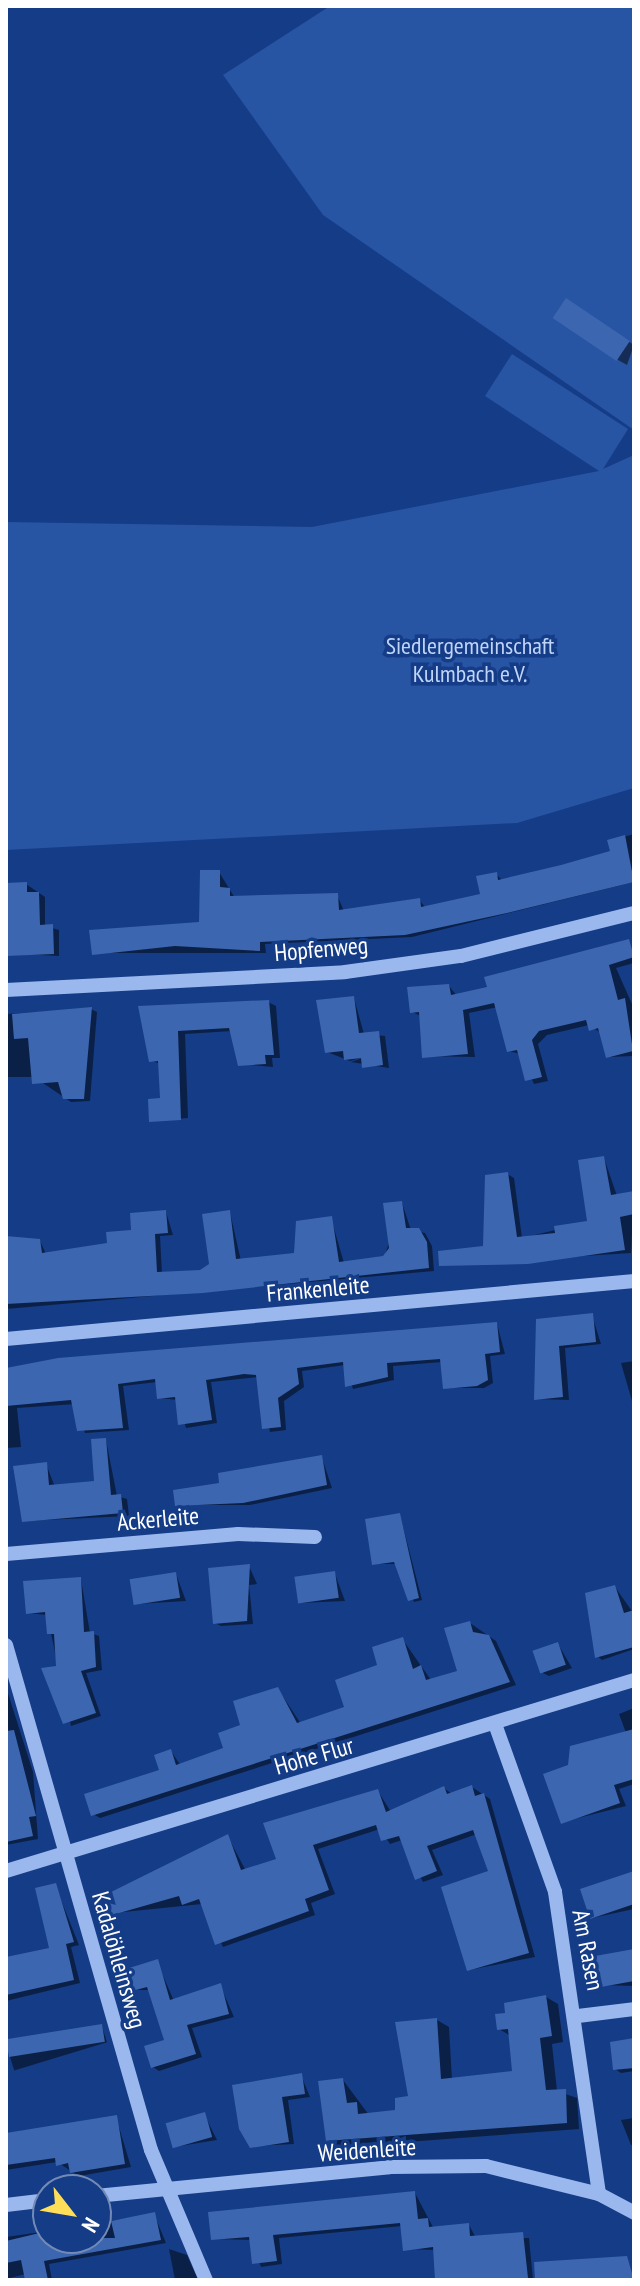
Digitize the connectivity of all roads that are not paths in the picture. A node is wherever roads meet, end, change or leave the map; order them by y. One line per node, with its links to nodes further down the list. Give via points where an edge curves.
1 (634, 913): 2 (street, Hopfenweg, via 461,956 345,972)
2 (6, 990)
3 (634, 1281): 4 (street, Frankenleite)
4 (6, 1339)
5 (315, 1537): 6 (street, Ackerleite, via 238,1534)
6 (6, 1554)
7 (6, 1645): 10 (street, Kadalöhleinsweg)
8 (634, 1680): 9 (street, Hohe Flur)
9 (495, 1724): 10 (street, Hohe Flur); 13 (street, Am Rasen, via 555,1892)
10 (66, 1852): 11 (street, Hohe Flur); 14 (street, Kadalöhleinsweg)
11 (6, 1871)
12 (634, 2009): 13 (street)
13 (578, 2016): 15 (street, Am Rasen)
14 (166, 2191): 15 (street, Weidenleite, via 390,2167 486,2166); 16 (street, Weidenleite); 20 (street, Kadalöhleinsweg)
15 (599, 2194): 19 (street, Weidenleite)
16 (112, 2195)
17 (32, 2202): 18 (street)
18 (6, 2205)
19 (634, 2213)
20 (206, 2280)

